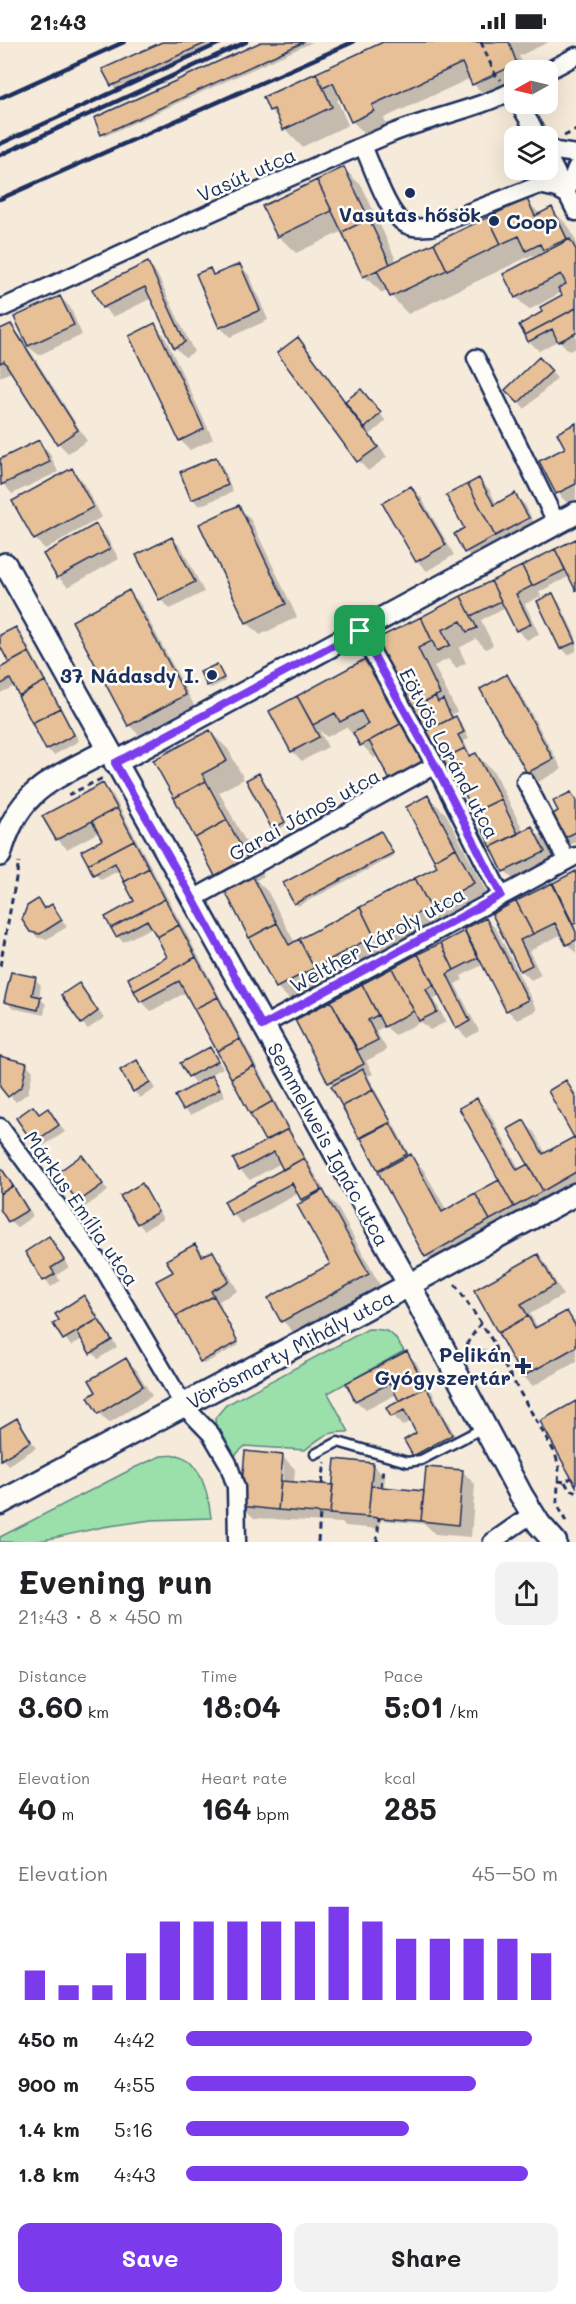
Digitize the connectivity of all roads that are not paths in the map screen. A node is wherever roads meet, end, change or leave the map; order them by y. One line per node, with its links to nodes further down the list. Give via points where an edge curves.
1 (576, 56): 2 (street)
2 (558, 66)
3 (504, 98): 4 (street, Vasút utca, via 420,122)
4 (363, 146): 9 (street, via 394,214 405,225 415,228 430,227 539,185); 11 (street, Vasút utca)
5 (558, 151): 6 (street)
6 (576, 154)
7 (576, 168): 9 (street)
8 (558, 177): 9 (street)
9 (566, 194): 10 (street)
10 (576, 212)
11 (0, 309)
12 (476, 358): 14 (street)
13 (576, 513): 14 (street)
14 (557, 524): 16 (street)
15 (2, 562): 17 (street, Semmelweis Ignác utca)
16 (360, 631): 17 (street); 18 (street, Eötvös Loránd utca)
17 (115, 762): 20 (street, via 52,780 30,796 16,814); 23 (street, Semmelweis Ignác utca)
18 (435, 765): 22 (street, Eötvös Loránd utca); 23 (street, Garai János utca)
19 (525, 781): 21 (street)
20 (6, 848)
21 (571, 858): 22 (street, Welther Károly utca)
22 (501, 895): 24 (street, Welther Károly utca)
23 (193, 899): 24 (street, Semmelweis Ignác utca)
24 (262, 1026): 27 (street, Semmelweis Ignác utca)
25 (0, 1127): 28 (street, Márkus Emília utca, via 103,1268)
26 (576, 1194): 27 (street, Vörösmarty Mihály utca)
27 (409, 1285): 28 (main road, Vörösmarty Mihály utca); 29 (main road, Semmelweis Ignác utca)
28 (184, 1406): 31 (main road, Vörösmarty Mihály utca); 33 (street, Márkus Emília utca, via 211,1434 228,1463 236,1487)
29 (484, 1427): 30 (lane, via 421,1460 407,1462 338,1442); 32 (main road, Semmelweis Ignác utca)
30 (315, 1454)
31 (1, 1503)
32 (532, 1514): 34 (street); 35 (main road, Semmelweis Ignác utca)
33 (237, 1542)
34 (492, 1542)
35 (555, 1542)

